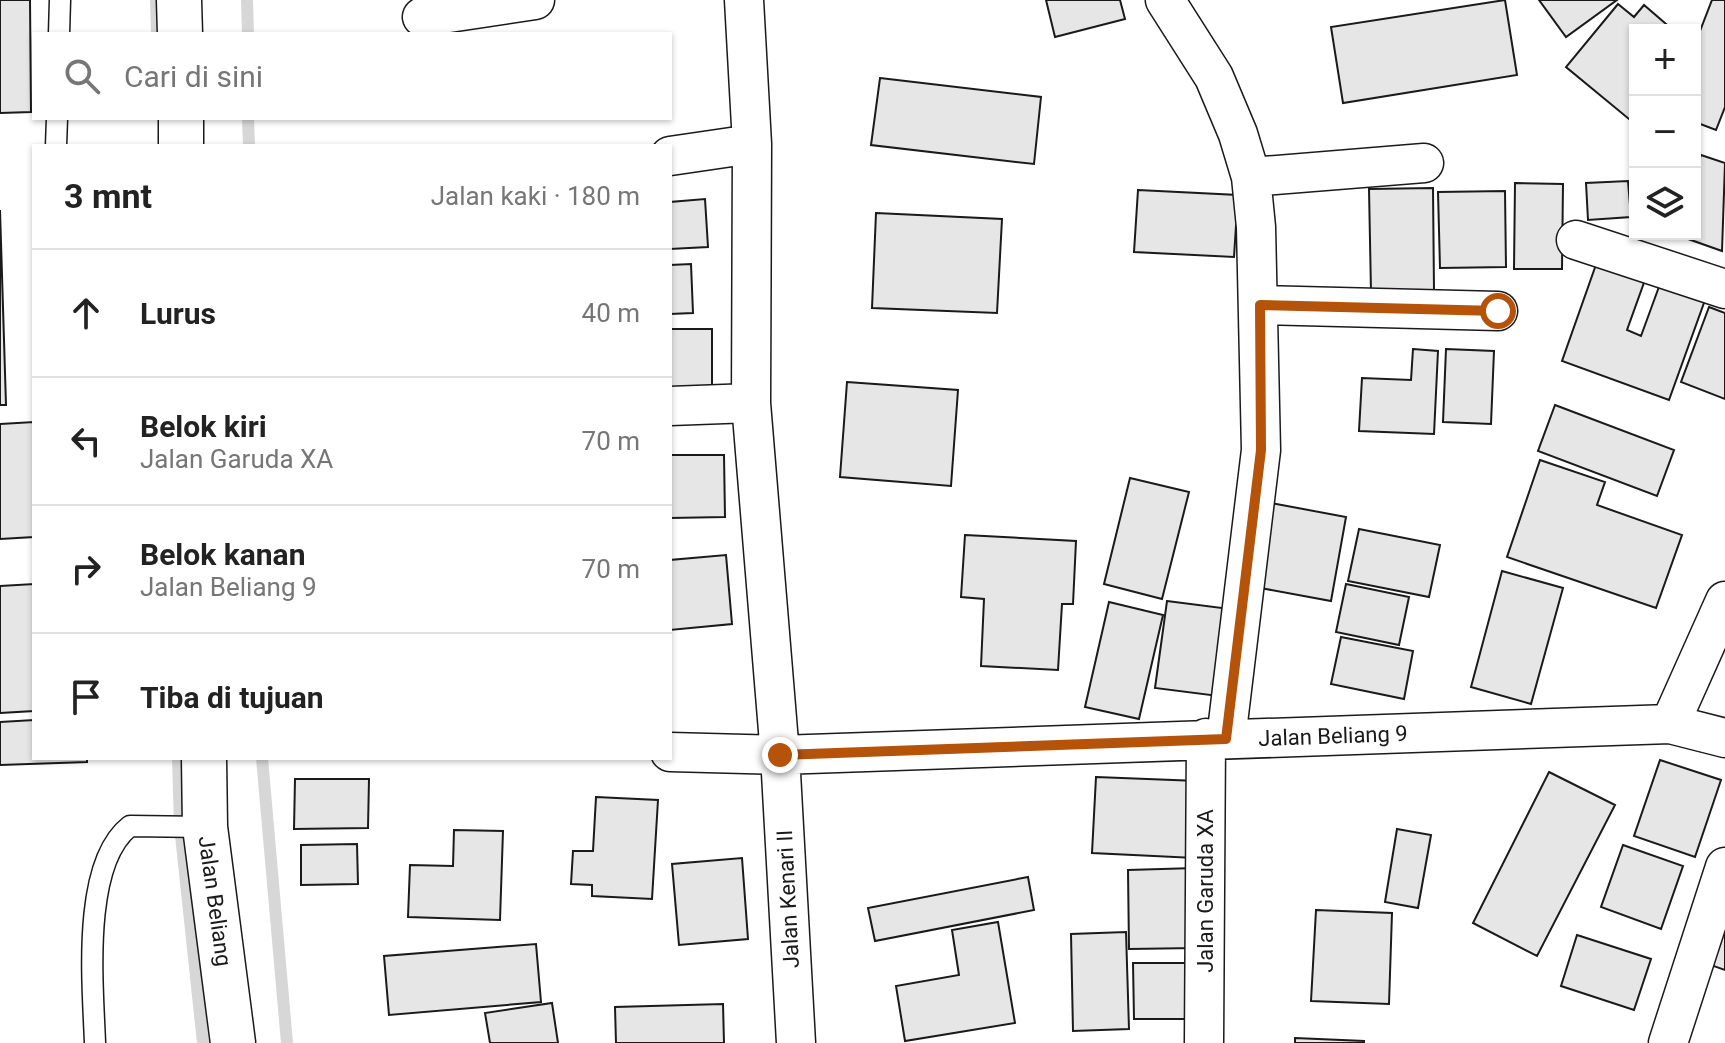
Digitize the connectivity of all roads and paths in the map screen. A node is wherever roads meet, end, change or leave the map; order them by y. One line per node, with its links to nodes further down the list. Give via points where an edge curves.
1 (60, 0): 7 (lane)
2 (179, 0): 8 (street)
3 (535, 0): 6 (street)
4 (744, 0): 13 (street, Jalan Kenari II)
5 (1165, 0): 16 (street, Jalan Garuda XA, via 1214,77)
6 (422, 17)
7 (59, 32)
8 (180, 32)
9 (57, 120): 11 (lane)
10 (181, 120): 12 (street)
11 (56, 144)
12 (181, 144)
13 (752, 144): 14 (street); 21 (street, Jalan Kenari II)
14 (672, 156)
15 (1424, 163): 16 (street)
16 (1251, 177): 19 (street, Jalan Garuda XA)
17 (1576, 240): 18 (street)
18 (1725, 289)
19 (1260, 305): 20 (street); 26 (street, Jalan Garuda XA, via 1261,450)
20 (1498, 311)
21 (751, 403): 22 (street); 28 (street, Jalan Kenari II)
22 (672, 406)
23 (1725, 601): 24 (street)
24 (1670, 724): 25 (street, Jalan Beliang 9); 26 (street, Jalan Beliang 9)
25 (1725, 738)
26 (1216, 739): 28 (street, Jalan Beliang 9); 35 (street, Jalan Garuda XA)
27 (672, 752): 28 (street, Jalan Beliang 9)
28 (780, 755): 34 (street, Jalan Kenari II)
29 (204, 760): 30 (street, Jalan Beliang)
30 (205, 827): 32 (lane, via 130,826 110,845 91,937); 33 (street, Jalan Beliang)
31 (1725, 867): 36 (street)
32 (95, 1043)
33 (233, 1043)
34 (796, 1043)
35 (1204, 1043)
36 (1668, 1043)

